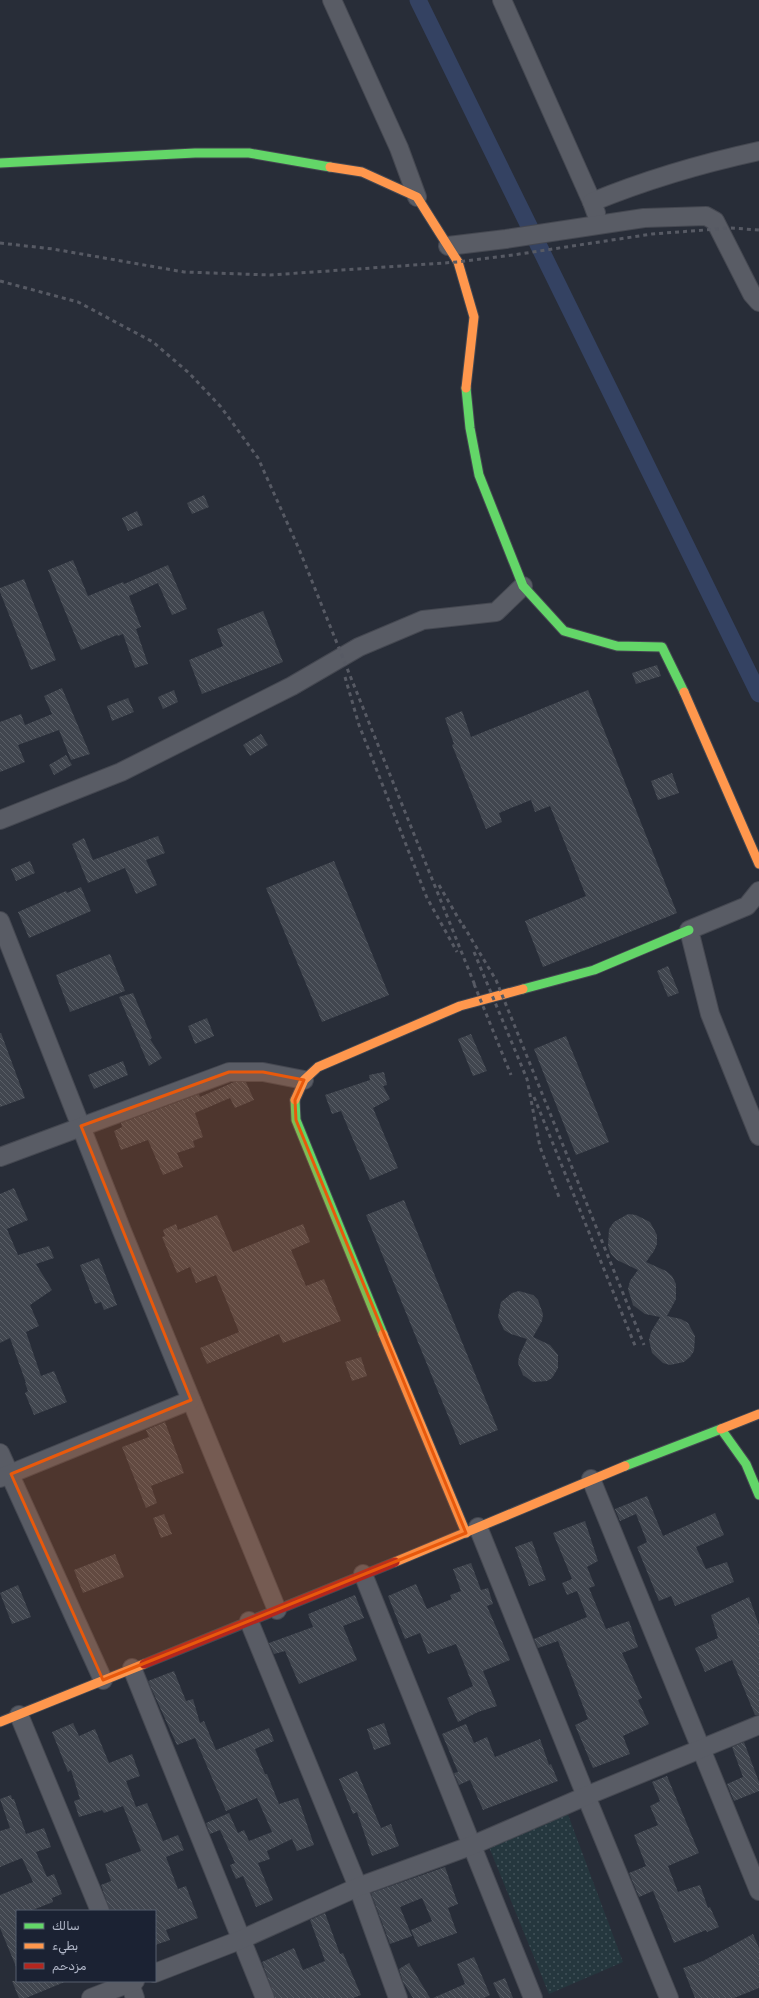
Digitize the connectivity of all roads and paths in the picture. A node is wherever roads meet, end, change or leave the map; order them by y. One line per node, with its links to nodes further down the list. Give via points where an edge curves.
1 (332, 0): 5 (street)
2 (502, 0): 6 (street)
3 (759, 151): 6 (street, via 652,178)
4 (0, 163): 5 (street, via 195,153 249,153 362,172)
5 (417, 197): 8 (street)
6 (592, 202): 7 (street)
7 (599, 224): 8 (street); 9 (street, via 644,218 706,216 715,222 752,294)
8 (448, 246): 10 (street, via 458,262 474,317 466,394 479,475)
9 (759, 302)
10 (523, 586): 11 (street, via 496,612 423,620 360,647 292,686 121,772); 12 (street, via 564,631 617,646 662,647 700,726)
11 (0, 820)
12 (759, 864)
13 (759, 891): 15 (street, via 747,906)
14 (0, 921): 17 (street)
15 (689, 930): 16 (street, via 594,970 460,1006 318,1067); 18 (street, via 710,1014)
16 (304, 1080): 17 (street, via 263,1072 229,1072); 27 (street, via 295,1100 296,1120 334,1218)
17 (81, 1126): 19 (street); 20 (street)
18 (759, 1136)
19 (0, 1157)
20 (191, 1400): 24 (street); 29 (street)
21 (759, 1414): 22 (street)
22 (721, 1429): 25 (street); 26 (street, via 746,1464)
23 (0, 1453): 24 (street)
24 (5, 1476): 32 (street)
25 (591, 1479): 27 (street); 36 (street)
26 (759, 1495)
27 (472, 1530): 28 (street); 37 (street)
28 (364, 1574): 29 (street); 38 (street)
29 (277, 1610): 30 (street)
30 (249, 1621): 31 (street); 39 (street)
31 (132, 1668): 32 (street); 42 (street)
32 (104, 1680): 33 (street)
33 (19, 1714): 34 (street); 41 (street)
34 (0, 1722)
35 (759, 1725): 36 (street)
36 (702, 1748): 37 (street); 40 (street)
37 (586, 1796): 38 (street); 49 (street)
38 (473, 1845): 39 (street); 48 (street)
39 (358, 1887): 42 (street); 47 (street)
40 (759, 1891)
41 (100, 1910)
42 (240, 1940): 43 (street); 46 (street)
43 (156, 1973)
44 (132, 1986): 45 (street)
45 (91, 1998)
46 (265, 1998)
47 (398, 1998)
48 (533, 1998)
49 (669, 1998)

